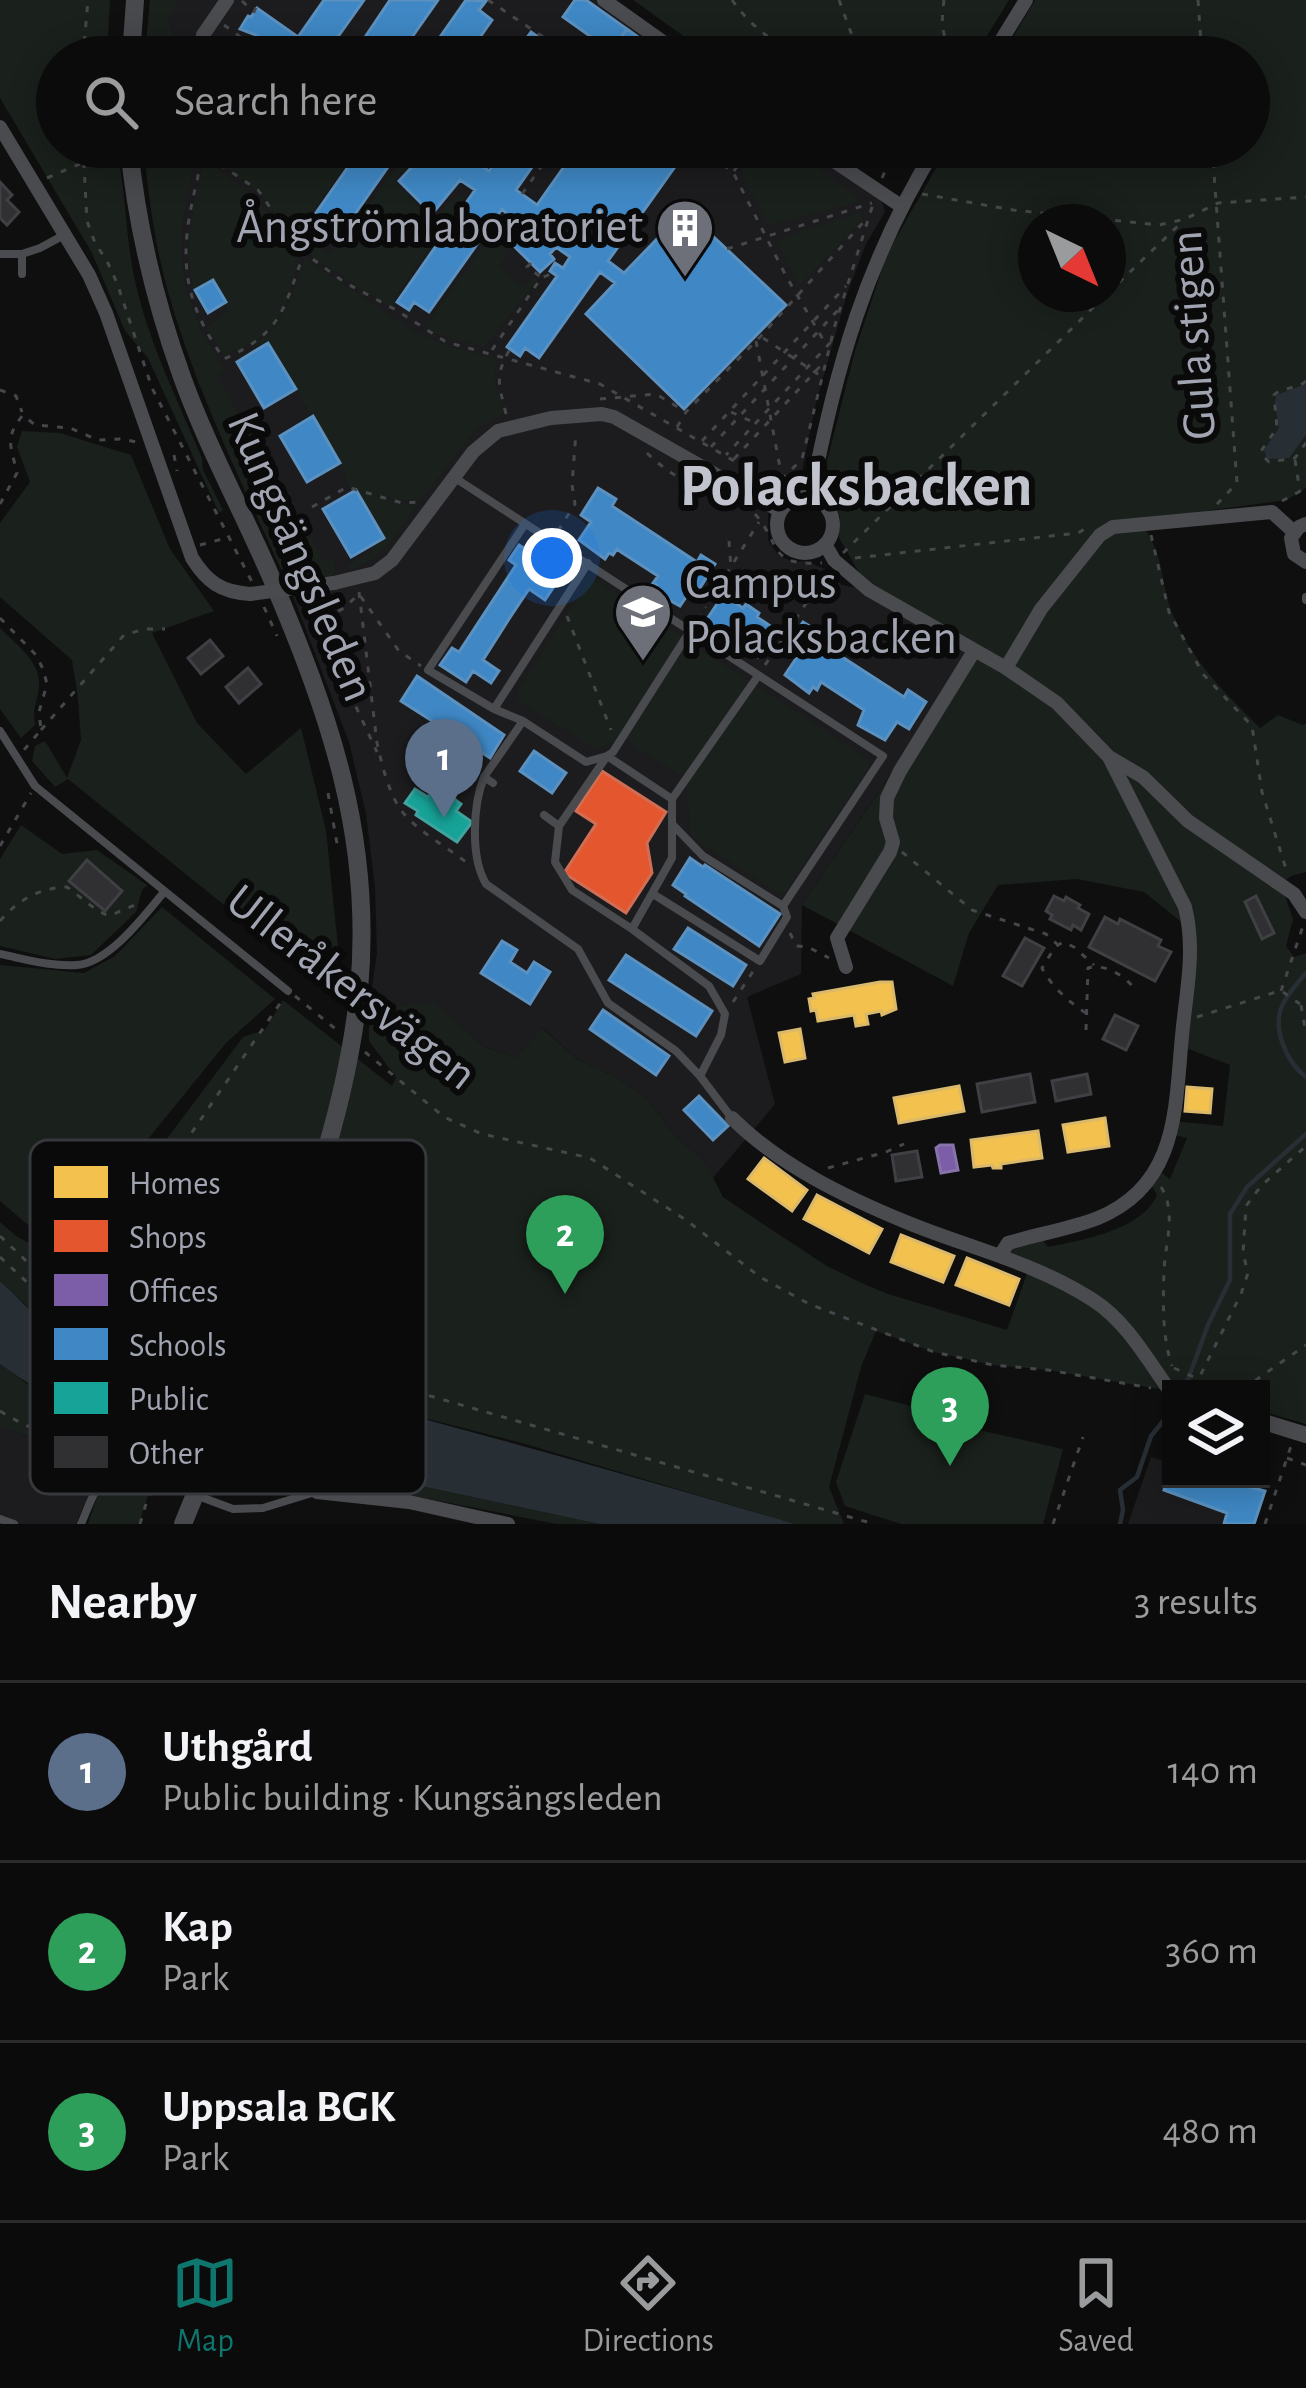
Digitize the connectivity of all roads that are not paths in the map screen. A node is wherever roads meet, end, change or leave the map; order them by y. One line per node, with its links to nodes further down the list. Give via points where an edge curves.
1 (135, 0): 6 (main road)
2 (227, 0): 5 (street)
3 (604, 0): 7 (street)
4 (1026, 0): 8 (street)
5 (202, 34)
6 (132, 36)
7 (655, 36)
8 (1004, 36)
9 (0, 127): 14 (street)
10 (132, 168): 49 (main road, Kungsängsleden, bridge, via 143,248 176,359 335,742 352,814 362,952 353,1050)
11 (841, 168): 13 (street)
12 (923, 168): 13 (street)
13 (902, 206): 19 (street, via 859,305)
14 (65, 235): 16 (lane); 18 (street, bridge, via 106,313 192,558 219,589 357,586 392,560)
15 (0, 254): 16 (lane)
16 (22, 254): 17 (lane)
17 (22, 274)
18 (454, 478): 20 (street, via 498,431 614,417); 21 (lane)
19 (812, 497): 20 (street); 23 (street, via 832,518)
20 (769, 512): 23 (street, via 787,547 804,553)
21 (525, 524): 25 (lane); 30 (lane, via 428,670)
22 (1300, 528): 24 (street, via 1292,548); 28 (street, via 1272,512 1113,527 1089,545)
23 (825, 544): 27 (street, via 869,590)
24 (1306, 562)
25 (588, 563): 26 (lane); 30 (lane)
26 (690, 631): 29 (lane); 33 (lane)
27 (974, 651): 28 (street); 45 (street, via 887,797 890,851 837,938)
28 (1006, 668): 34 (street, via 1057,704)
29 (758, 676): 35 (lane); 41 (lane, via 883,756)
30 (494, 709): 31 (lane)
31 (523, 722): 33 (lane, via 586,762); 47 (lane, via 475,801 478,872 578,949 608,1003)
32 (0, 731): 40 (lane, Ulleråkersvägen, via 35,786)
33 (607, 756): 35 (lane); 38 (lane)
34 (1109, 758): 42 (street, via 1294,894); 50 (street, via 1190,929 1171,1134 1153,1175 1124,1204 1008,1243)
35 (672, 800): 37 (lane)
36 (544, 815): 38 (lane)
37 (673, 825): 39 (lane, via 672,858); 41 (lane, via 704,856)
38 (560, 826): 43 (lane, via 555,862 572,890)
39 (653, 894): 41 (lane, via 760,961 788,917); 43 (lane)
40 (161, 896): 44 (lane, via 94,962); 46 (lane, Ulleråkersvägen)
41 (783, 906)
42 (1306, 912)
43 (632, 929): 47 (lane, via 709,986 725,1014)
44 (0, 954)
45 (845, 967)
46 (288, 991)
47 (700, 1076): 48 (lane)
48 (732, 1118): 50 (street, via 809,1174 908,1222)
49 (330, 1140)
50 (1001, 1254): 51 (street, via 1111,1314)
51 (1163, 1380)
52 (1270, 1424): 53 (street)
53 (1301, 1434)
54 (95, 1494): 61 (lane)
55 (194, 1494): 57 (lane, via 233,1509)
56 (195, 1494): 62 (main road, Kungsängsleden, bridge)
57 (309, 1494)
58 (335, 1494): 63 (street)
59 (0, 1520): 60 (lane)
60 (14, 1524)
61 (81, 1524)
62 (183, 1524)
63 (508, 1524)

